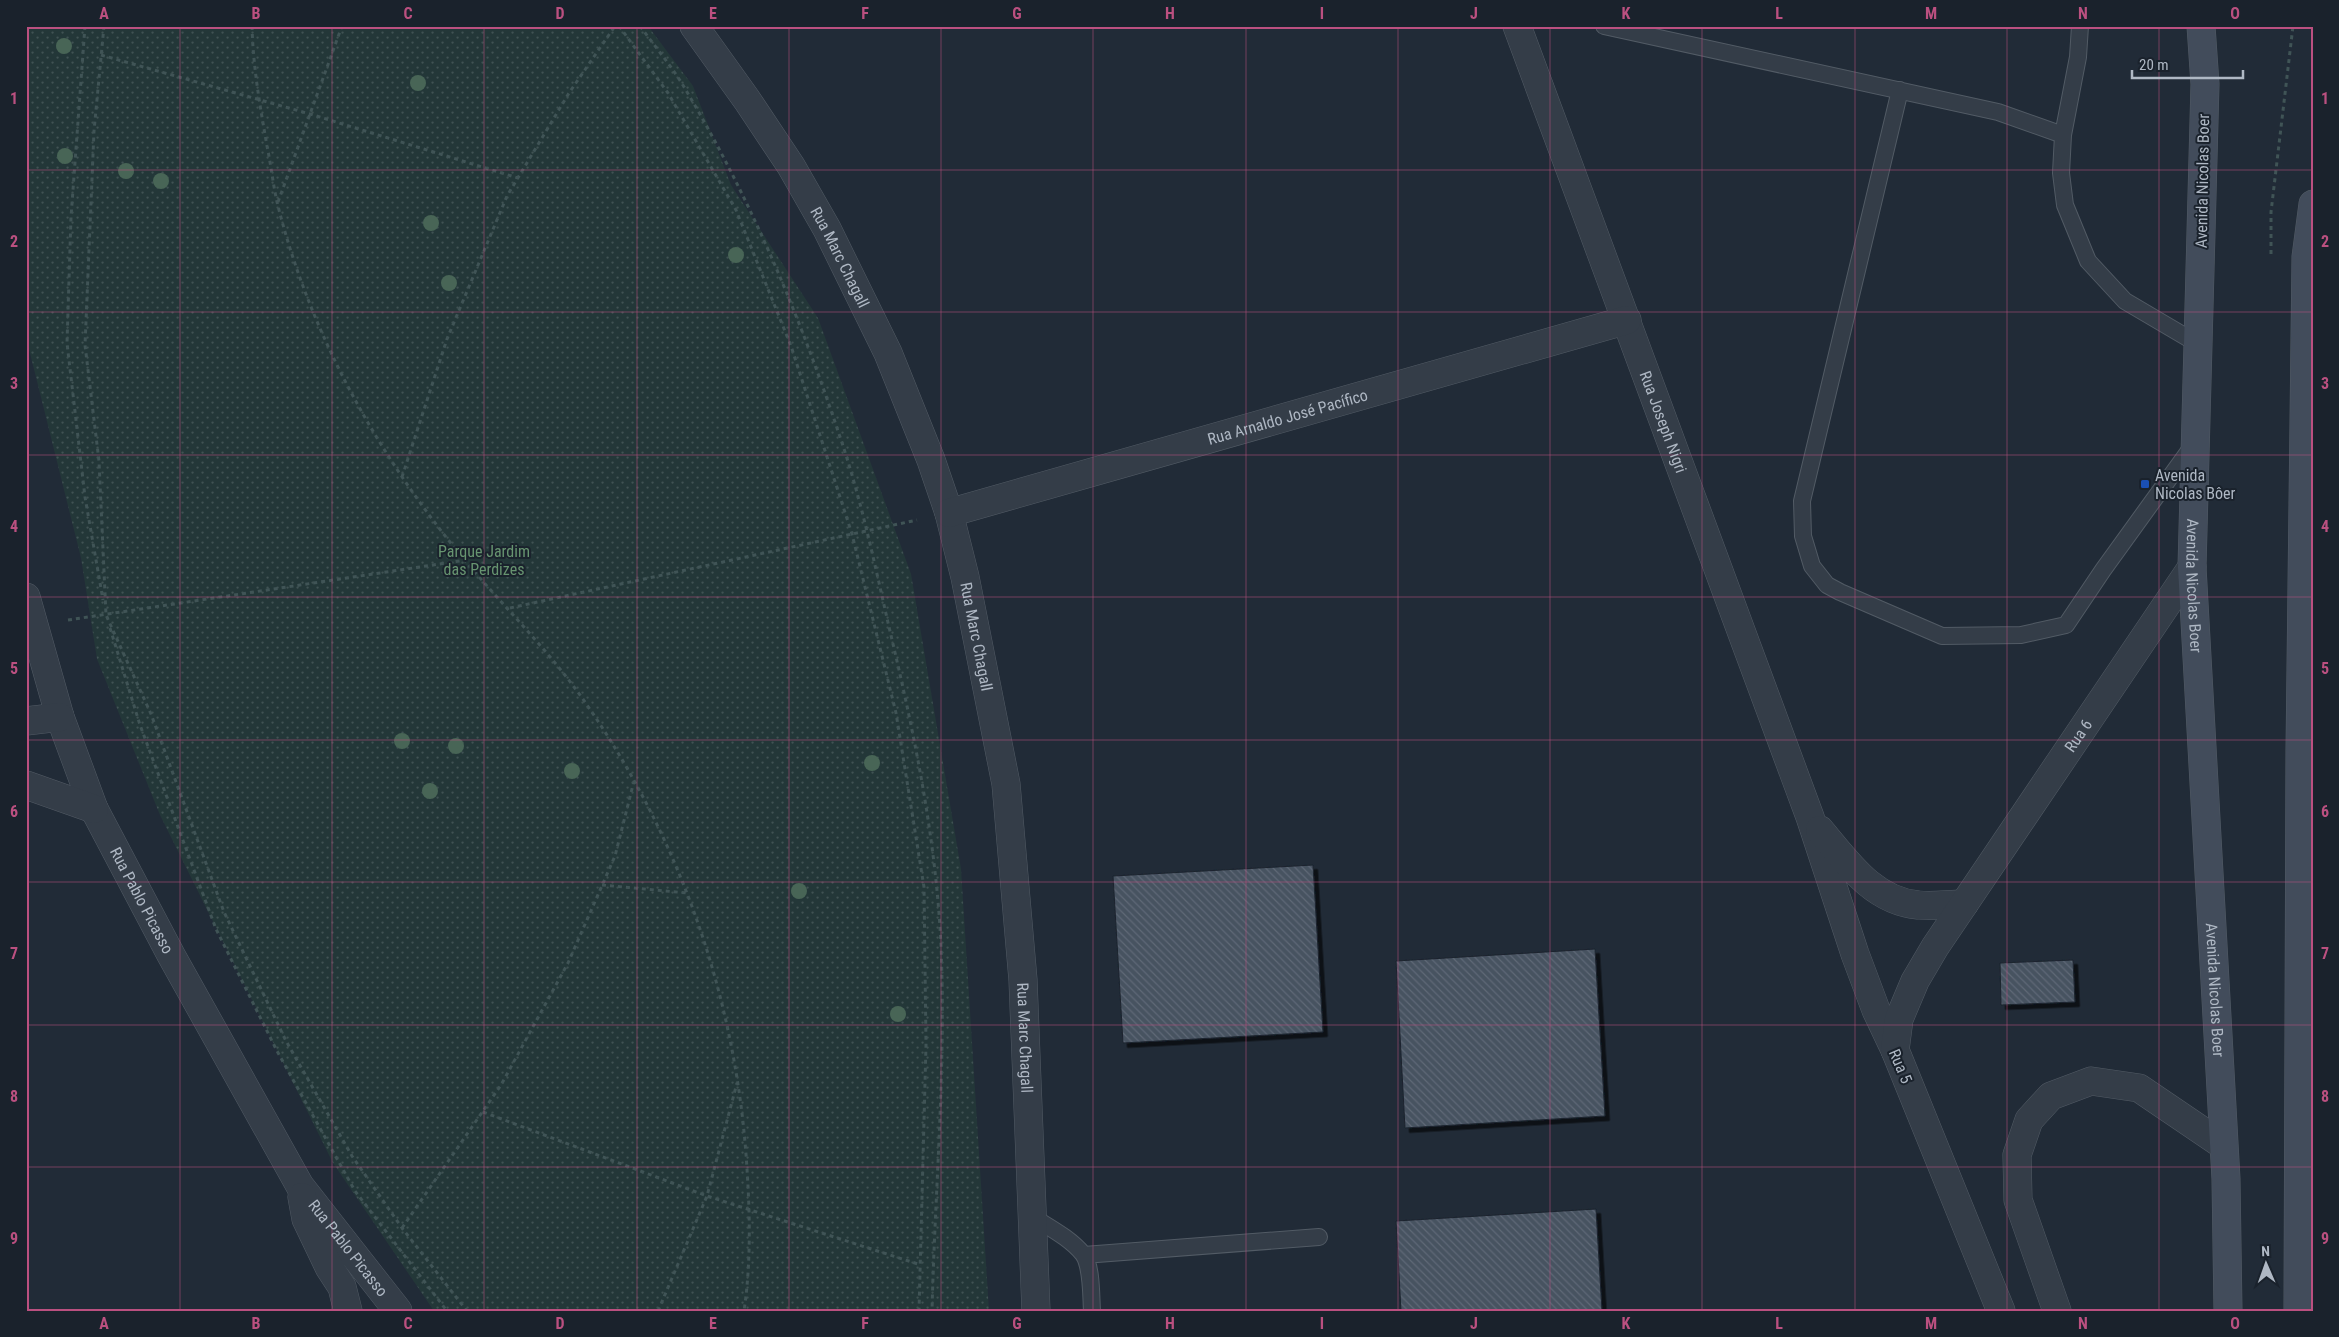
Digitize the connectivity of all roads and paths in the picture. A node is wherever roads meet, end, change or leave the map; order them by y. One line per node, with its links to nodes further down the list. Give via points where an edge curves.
1 (85, 26): 32 (path, via 71,217 67,343 86,497)
2 (104, 26): 13 (path)
3 (252, 26): 15 (path)
4 (342, 26): 16 (path)
5 (615, 26): 18 (path, via 569,93)
6 (619, 26): 27 (path, via 668,93 736,210 791,346)
7 (640, 26): 26 (path, via 686,89 758,224 839,432)
8 (694, 26): 25 (street, Rua Marc Chagall, via 780,150 826,229 888,353)
9 (1517, 26): 21 (street, Rua Joseph Nigri)
10 (1604, 26): 14 (lane)
11 (2080, 26): 17 (lane, via 2078,57)
12 (2201, 26): 22 (main road, Avenida Nicolas Boer, via 2205,84)
13 (101, 55): 15 (path); 32 (path, via 94,131 85,345 99,461)
14 (1900, 90): 17 (lane, via 1998,112); 23 (lane, via 1802,501 1803,536 1812,566 1827,585 1942,636 2021,635 2066,625)
15 (259, 100): 16 (path); 19 (path)
16 (310, 114): 18 (path); 19 (path)
17 (2063, 135): 22 (lane, via 2061,173 2065,205 2088,261 2125,301)
18 (518, 178): 24 (path, via 507,196 447,339)
19 (278, 202): 24 (path, via 300,277 330,350 366,419)
20 (2313, 204): 36 (main road, via 2306,257)
21 (1626, 320): 25 (street, Rua Arnaldo José Pacífico); 40 (street, Rua Joseph Nigri)
22 (2198, 344): 23 (main road, Avenida Nicolas Boer)
23 (2195, 442): 29 (main road, Avenida Nicolas Boer)
24 (402, 476): 28 (path)
25 (949, 513): 26 (path); 51 (street, Rua Marc Chagall, via 1006,784 1023,980)
26 (866, 531): 27 (path); 63 (path, via 928,810 940,945 942,1109)
27 (852, 534): 31 (path); 55 (path, via 896,713 924,887 926,1045)
28 (466, 560): 31 (path); 32 (path)
29 (2192, 567): 43 (street, Rua 6); 47 (main road, Avenida Nicolas Boer)
30 (26, 597): 33 (street, Rua Pablo Picasso)
31 (509, 609): 37 (path, via 586,704)
32 (106, 615): 33 (path); 52 (path, via 151,714 224,912 286,1041 352,1156); 58 (path, via 140,725 216,929 276,1051 355,1191)
33 (33, 626): 34 (street, Rua Pablo Picasso)
34 (60, 716): 35 (street); 39 (street, Rua Pablo Picasso)
35 (26, 721)
36 (2304, 768): 69 (main road)
37 (634, 780): 41 (path, via 615,856); 42 (path, via 675,860)
38 (26, 785): 39 (street)
39 (94, 809): 48 (street, Rua Pablo Picasso)
40 (1810, 817): 43 (street, via 1854,871 1878,892 1896,901 1918,905); 44 (street, Rua 5, via 1855,954)
41 (602, 885): 42 (path); 46 (path, via 568,963)
42 (687, 893): 45 (path, via 714,971 730,1032)
43 (1964, 904): 44 (street, Rua 6, via 1915,980 1899,1019)
44 (1895, 1050): 66 (street, Rua 5)
45 (738, 1081): 49 (path); 50 (path)
46 (483, 1112): 49 (path); 52 (path)
47 (2223, 1145): 67 (street, via 2139,1088 2091,1081 2052,1096 2029,1120 2017,1155 2018,1200); 68 (main road, Avenida Nicolas Boer)
48 (300, 1186): 56 (street, Rua Pablo Picasso, via 306,1219 342,1287); 57 (street, Rua Pablo Picasso)
49 (707, 1196): 50 (path); 60 (path)
50 (750, 1210): 55 (path); 61 (path)
51 (1033, 1217): 54 (lane, via 1063,1236); 64 (street, Rua Marc Chagall)
52 (402, 1228): 59 (path)
53 (1318, 1237): 54 (lane)
54 (1084, 1255): 65 (lane, via 1090,1279)
55 (921, 1265): 62 (path)
56 (348, 1311)
57 (398, 1311)
58 (446, 1311)
59 (467, 1311)
60 (658, 1311)
61 (744, 1311)
62 (920, 1311)
63 (932, 1311)
64 (1036, 1311)
65 (1092, 1311)
66 (2000, 1311)
67 (2057, 1311)
68 (2228, 1311)
69 (2298, 1311)

